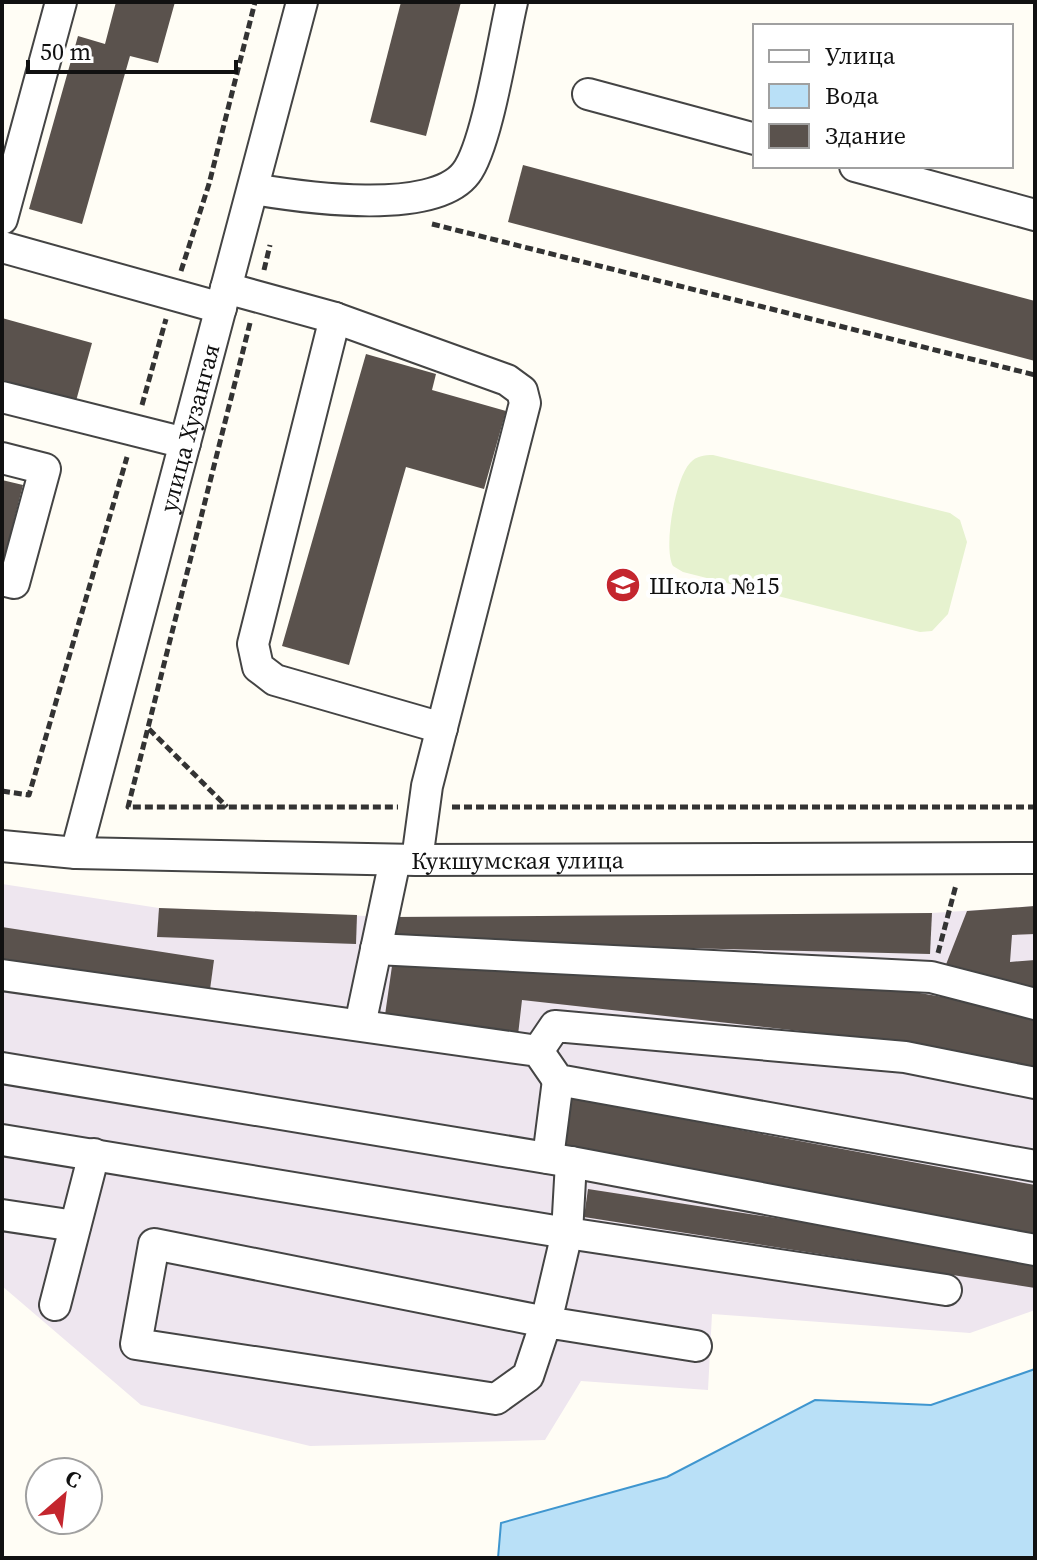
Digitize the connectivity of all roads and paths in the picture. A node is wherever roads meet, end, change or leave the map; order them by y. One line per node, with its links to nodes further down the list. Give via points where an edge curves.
1 (61, 2): 11 (street)
2 (255, 2): 14 (path, via 209,184)
3 (302, 2): 8 (street, улица Хузангая)
4 (512, 2): 9 (street, via 479,144 466,174 444,191)
5 (588, 94): 6 (street)
6 (753, 138)
7 (862, 168): 10 (street)
8 (253, 189): 9 (street); 16 (street, улица Хузангая)
9 (408, 200): 18 (path, via 418,220)
10 (1035, 215)
11 (2, 219)
12 (272, 238): 15 (path)
13 (2, 247): 14 (street)
14 (173, 294): 16 (street); 20 (path)
15 (257, 296): 16 (street); 17 (street); 25 (path)
16 (224, 298): 21 (street, улица Хузангая)
17 (335, 318): 24 (street, via 507,380 522,391 525,403); 24 (street, via 253,644 258,667 275,680)
18 (1035, 375)
19 (2, 397): 20 (street)
20 (135, 431): 21 (street); 26 (path, via 29,795)
21 (185, 443): 31 (street, улица Хузангая)
22 (2, 458): 23 (street, via 45,469 14,583)
23 (2, 580)
24 (442, 728): 28 (street)
25 (148, 729): 27 (path); 27 (path, via 128,807)
26 (2, 791)
27 (227, 807): 28 (path)
28 (424, 807): 29 (path); 34 (street)
29 (1035, 807)
30 (2, 846): 31 (street, Кукшумская улица)
31 (76, 853): 34 (street, Кукшумская улица)
32 (963, 858): 33 (street, Кукшумская улица); 34 (street, Кукшумская улица); 37 (path)
33 (1035, 858)
34 (406, 860): 35 (street)
35 (376, 949): 37 (street); 39 (street)
36 (2, 975): 39 (street)
37 (931, 977): 38 (street)
38 (1035, 1004)
39 (360, 1025): 40 (street)
40 (538, 1051): 42 (street); 43 (street, via 555,1026 905,1057)
41 (2, 1068): 46 (street)
42 (558, 1080): 46 (street); 47 (street)
43 (1035, 1083)
44 (2, 1140): 45 (street)
45 (94, 1154): 49 (street); 50 (street)
46 (559, 1160): 50 (street); 51 (street)
47 (1035, 1166)
48 (2, 1215): 49 (street)
49 (75, 1226): 53 (street)
50 (567, 1233): 52 (street); 54 (street)
51 (1035, 1250)
52 (946, 1290)
53 (55, 1305)
54 (546, 1322): 54 (street, via 528,1376 496,1399 136,1344 154,1244); 55 (street)
55 (696, 1346)

